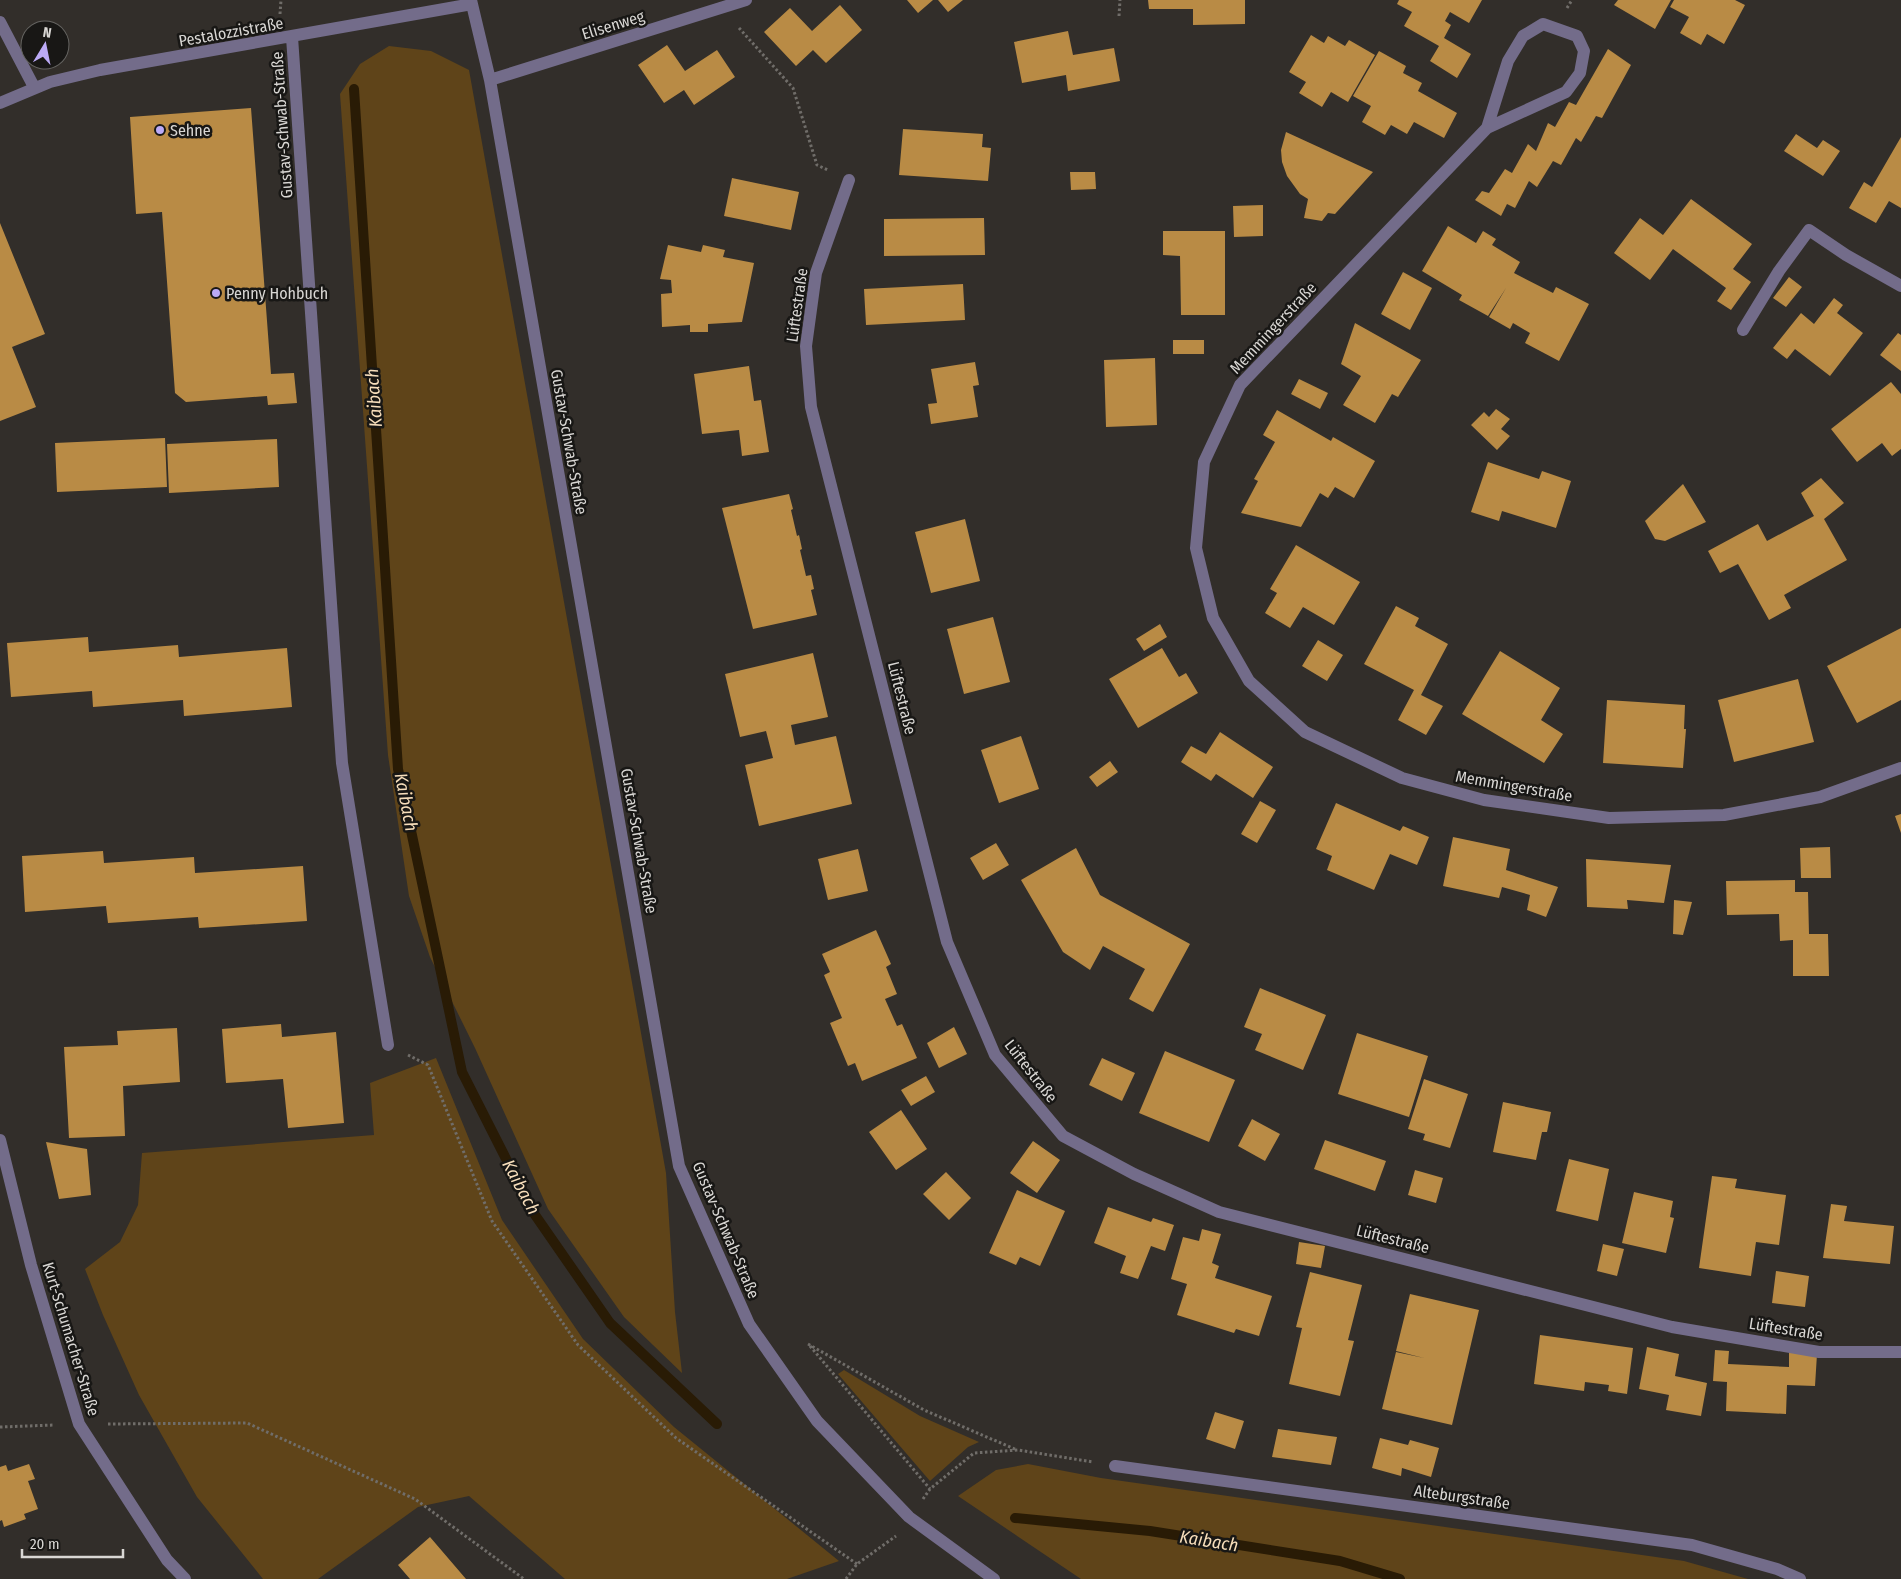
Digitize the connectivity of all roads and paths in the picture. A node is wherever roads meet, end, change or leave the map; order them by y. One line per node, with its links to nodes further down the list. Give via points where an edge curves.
1 (746, 0): 4 (street, Elisenweg)
2 (1120, 0): 5 (path)
3 (471, 2): 7 (street, Pestalozzistraße); 8 (street, Gustav-Schwab-Straße)
4 (722, 9): 8 (street, Elisenweg); 12 (path, via 793,88 817,165)
5 (1119, 16)
6 (0, 22): 9 (street)
7 (292, 37): 9 (street, Pestalozzistraße, via 100,70); 16 (street, Gustav-Schwab-Straße, via 342,763)
8 (490, 80): 24 (street, Gustav-Schwab-Straße, via 679,1166 749,1324 816,1421)
9 (34, 87): 10 (street, Pestalozzistraße)
10 (0, 103)
11 (1487, 128): 11 (street, Memmingerstraße, via 1566,92 1580,74 1584,52 1577,36 1543,24 1522,36 1508,61); 15 (street, Memmingerstraße, via 1240,385 1204,462 1196,548 1213,618 1250,681 1305,732 1402,778 1484,800 1609,818 1724,815 1820,797)
12 (849, 180): 18 (street, Lüftestraße, via 816,273 806,346 811,407 946,942 995,1054 1063,1136 1134,1174 1219,1212 1672,1327 1819,1352)
13 (1901, 286): 14 (street, via 1809,230)
14 (1743, 330)
15 (1901, 768)
16 (388, 1045): 25 (path, via 428,1065 492,1221 578,1345 676,1438)
17 (0, 1140): 19 (street, Kurt-Schumacher-Straße, via 31,1265)
18 (1901, 1352)
19 (79, 1424): 20 (path); 26 (street, Kurt-Schumacher-Straße, via 167,1560); 27 (path, via 247,1423 415,1499)
20 (0, 1427)
21 (1018, 1450): 22 (path); 23 (path, via 974,1453); 23 (path, via 924,1410 808,1344)
22 (1115, 1466): 30 (street, Alteburgstraße, via 1692,1545 1777,1569)
23 (930, 1489): 24 (path)
24 (909, 1517): 25 (path, via 897,1536); 29 (street, Gustav-Schwab-Straße)
25 (857, 1564): 28 (path)
26 (185, 1579)
27 (524, 1579)
28 (846, 1579)
29 (994, 1579)
30 (1800, 1579)

